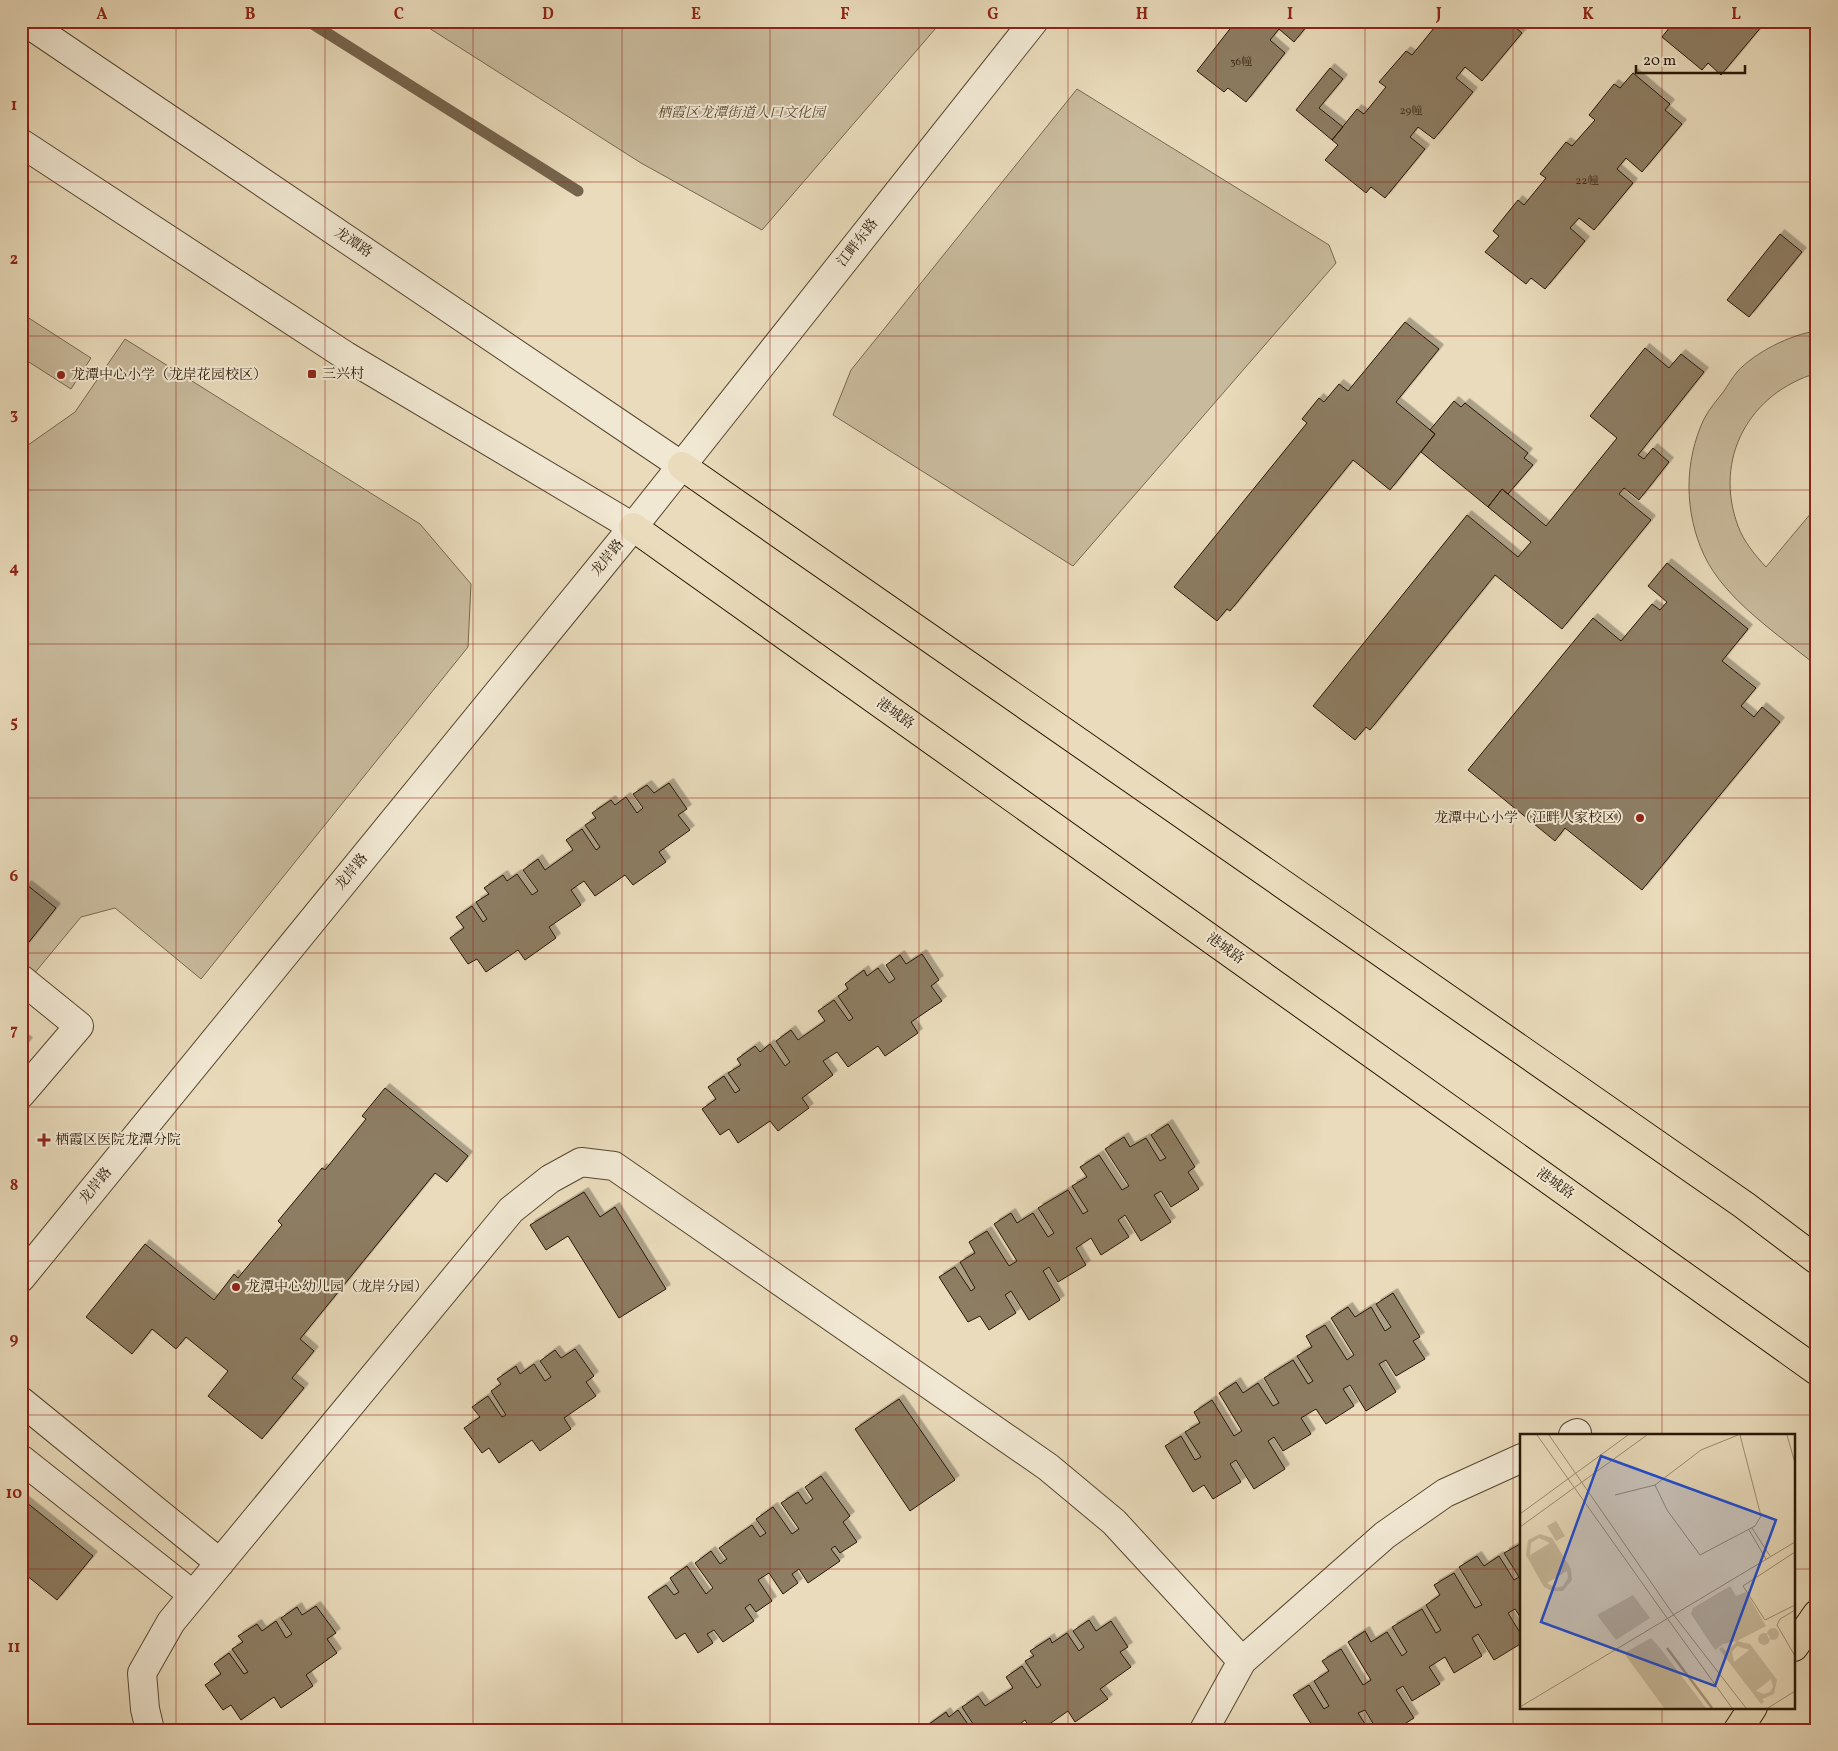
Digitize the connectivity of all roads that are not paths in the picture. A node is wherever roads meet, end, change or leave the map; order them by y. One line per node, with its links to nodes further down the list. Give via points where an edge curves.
1 (24, 21): 4 (street, 龙潭路)
2 (1034, 21): 4 (street, 江畔东路)
3 (21, 143): 5 (street, via 346,356)
4 (682, 466): 5 (street, 龙岸路); 8 (main road, via 1744,1205)
5 (633, 527): 9 (street, 龙岸路); 10 (main road, 港城路)
6 (21, 979): 7 (street, via 78,1026)
7 (21, 1094)
8 (1817, 1260)
9 (21, 1278)
10 (1817, 1371)
11 (21, 1400): 14 (street)
12 (21, 1459): 15 (street)
13 (1520, 1459): 18 (street, via 1445,1493 1384,1535)
14 (220, 1563): 15 (street); 18 (street, via 511,1210 550,1179 581,1162 614,1166 1048,1467 1114,1522)
15 (193, 1595): 20 (street, via 171,1622 142,1673)
16 (1817, 1614): 17 (main road)
17 (1796, 1644)
18 (1242, 1661): 21 (street)
19 (1752, 1708): 22 (main road)
20 (150, 1730)
21 (1204, 1730)
22 (1738, 1730)

